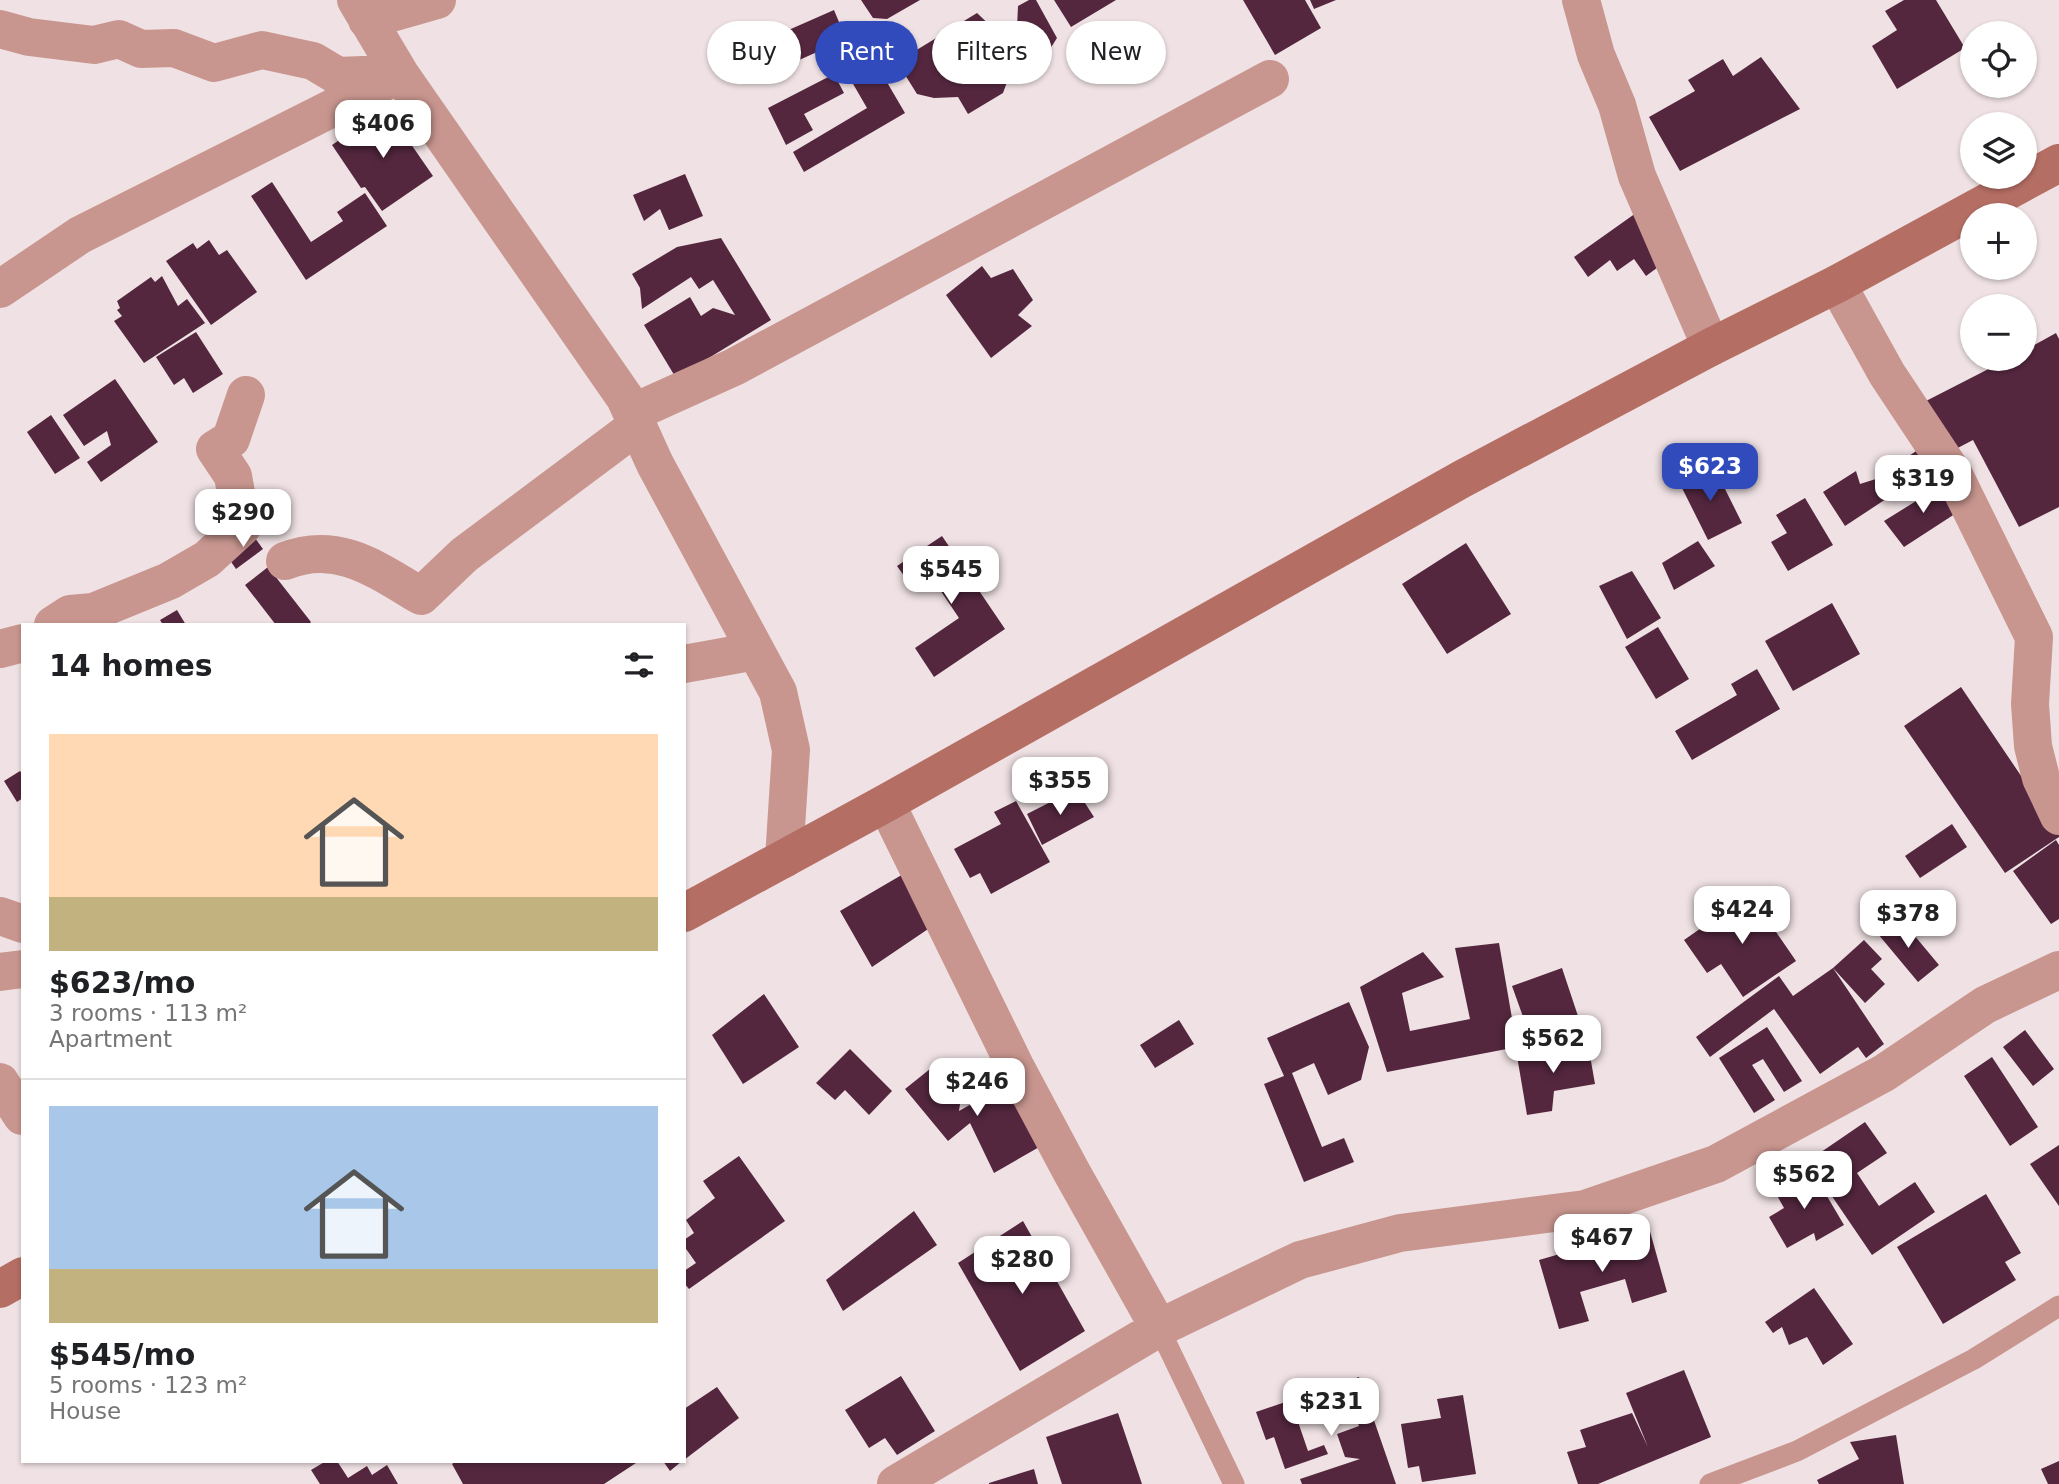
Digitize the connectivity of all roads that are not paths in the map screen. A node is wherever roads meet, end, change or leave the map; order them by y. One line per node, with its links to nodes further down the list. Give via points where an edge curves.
1 (437, 0): 3 (street)
2 (1581, 0): 10 (street, via 1637,176)
3 (362, 10): 5 (street)
4 (0, 29): 5 (street, via 94,45 119,39 141,49 174,48 214,63 262,50 313,61 338,76)
5 (400, 74): 9 (street, via 80,235); 12 (street, via 625,398)
6 (1270, 79): 12 (street)
7 (2059, 163): 8 (main road)
8 (1837, 284): 10 (main road); 15 (street, via 1887,374 1954,475)
9 (0, 289)
10 (1711, 347): 20 (main road, via 1462,479)
11 (246, 395): 14 (street, via 231,439 215,449 233,476 242,527 207,559 169,581 93,612 70,614)
12 (635, 419): 13 (street, via 464,555 421,596 361,561 330,553); 18 (street)
13 (285, 561)
14 (56, 623)
15 (2046, 630): 21 (street, via 2030,704 2040,778)
16 (21, 644): 17 (street)
17 (0, 649)
18 (756, 650): 19 (street); 22 (street, via 778,692 791,750)
19 (686, 664)
20 (886, 803): 22 (main road); 34 (street, via 1016,1068)
21 (2059, 816)
22 (784, 859): 23 (main road)
23 (686, 912)
24 (0, 916): 25 (street)
25 (21, 923)
26 (21, 969): 28 (street)
27 (2059, 970): 34 (street, via 1985,1005 1884,1073 1716,1164 1585,1209 1401,1233 1300,1260)
28 (0, 972)
29 (0, 1082): 30 (street)
30 (21, 1114)
31 (21, 1277): 32 (main road)
32 (0, 1289)
33 (2059, 1306): 37 (lane, via 1974,1359 1797,1451)
34 (1159, 1328): 35 (street); 36 (lane)
35 (896, 1484)
36 (1234, 1484)
37 (1710, 1484)

